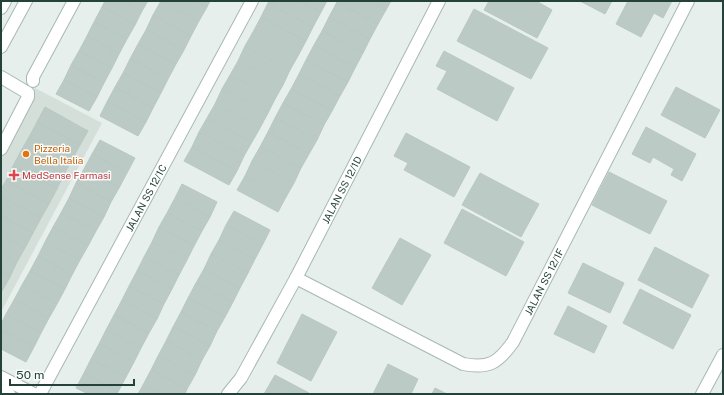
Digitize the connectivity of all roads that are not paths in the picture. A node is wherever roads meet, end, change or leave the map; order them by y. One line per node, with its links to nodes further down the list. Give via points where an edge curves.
1 (5, 1): 7 (street)
2 (26, 1): 8 (street)
3 (74, 1): 10 (street, via 33,76)
4 (252, 1): 19 (street, JALAN SS 12/1C)
5 (439, 1): 12 (street, JALAN SS 12/1D)
6 (688, 1): 12 (street, JALAN SS 12/1F, via 513,342 503,356 492,364 477,367 463,364)
7 (1, 8)
8 (1, 48)
9 (1, 77): 11 (street, via 28,93 28,97)
10 (33, 81)
11 (1, 149)
12 (296, 278): 15 (street, JALAN SS 12/1D)
13 (723, 355): 22 (street)
14 (1, 377): 18 (street)
15 (241, 378): 20 (street, JALAN SS 12/1D); 21 (street, JALAN SS 12/1D)
16 (1, 390): 17 (street)
17 (9, 394)
18 (34, 394)
19 (40, 394)
20 (228, 394)
21 (238, 394)
22 (702, 394)

